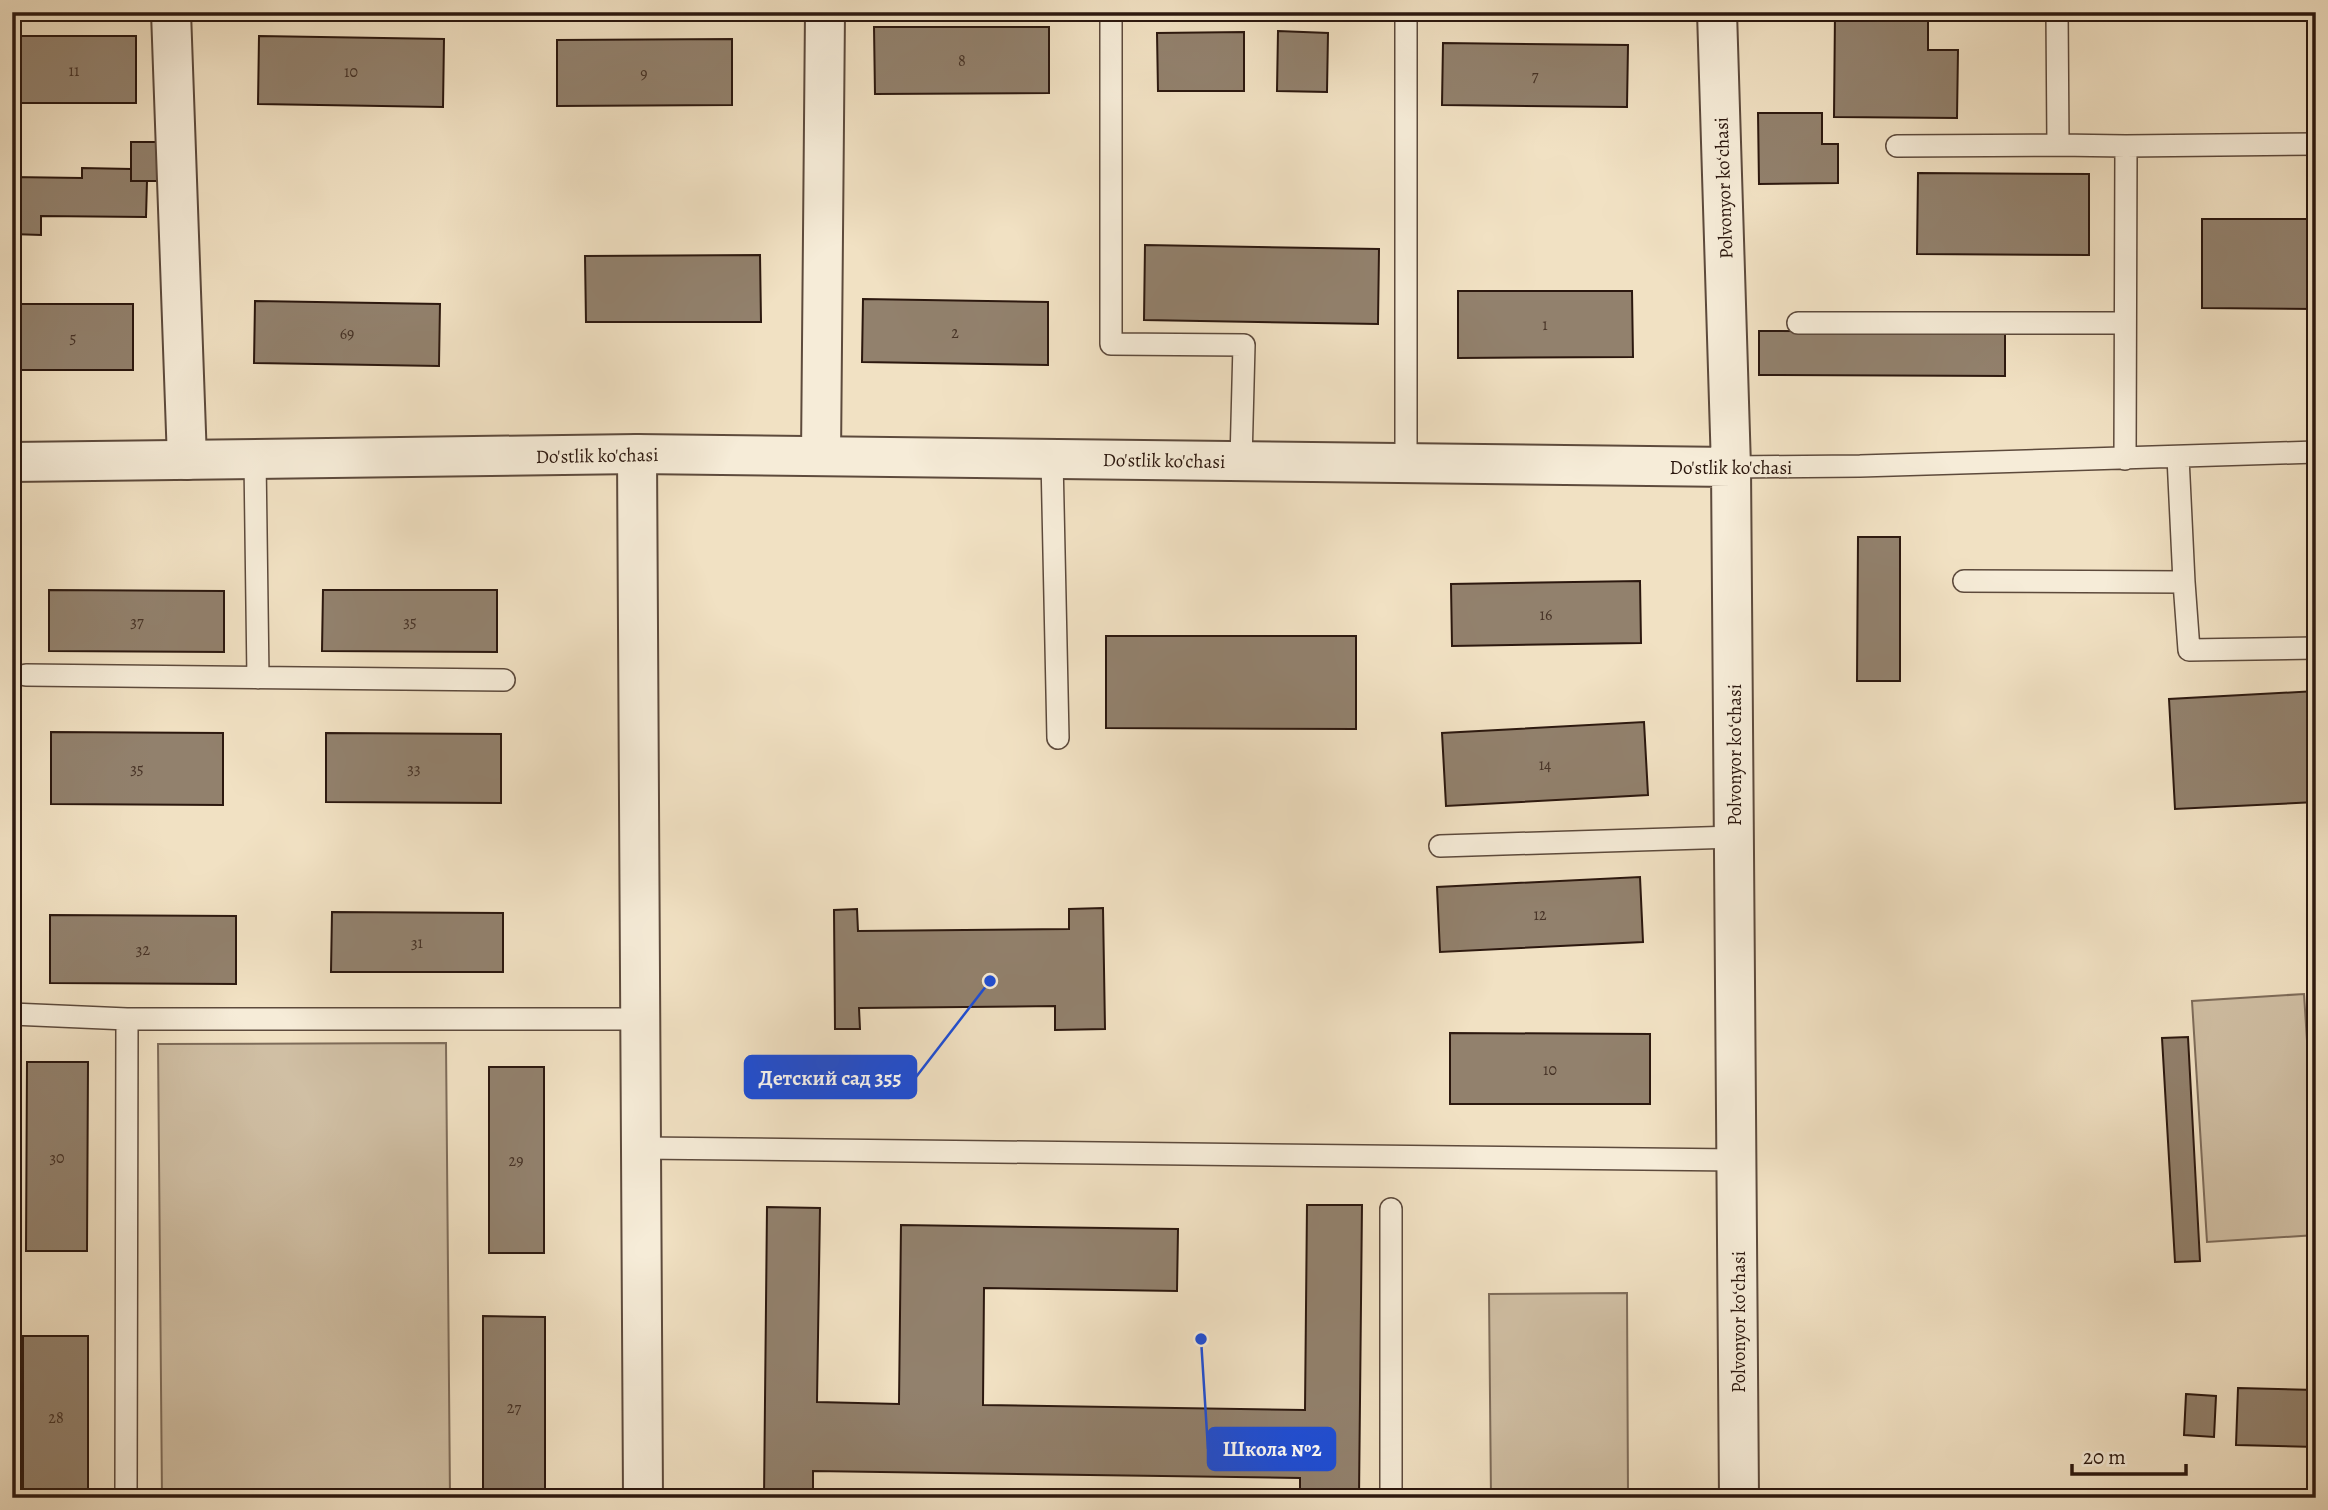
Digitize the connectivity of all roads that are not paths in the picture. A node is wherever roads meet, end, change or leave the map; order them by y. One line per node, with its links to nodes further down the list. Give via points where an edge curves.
1 (171, 12): 20 (street)
2 (825, 12): 15 (street)
3 (1111, 12): 21 (lane, via 1111,344 1244,345)
4 (1406, 12): 23 (lane)
5 (1717, 12): 24 (street, Polvonyor koʻchasi)
6 (2057, 12): 8 (lane)
7 (2316, 144): 10 (lane)
8 (2058, 145): 9 (lane); 10 (lane)
9 (1898, 146)
10 (2126, 146): 12 (lane)
11 (1797, 323): 12 (lane)
12 (2125, 323): 17 (lane)
13 (2316, 452): 16 (lane, Do'stlik ko'chasi)
14 (637, 454): 15 (street, Do'stlik ko'chasi); 18 (street, Do'stlik ko'chasi); 36 (street)
15 (821, 456): 19 (street, Do'stlik ko'chasi)
16 (2178, 457): 17 (lane, Do'stlik ko'chasi); 26 (lane)
17 (2125, 458): 24 (lane, Do'stlik ko'chasi)
18 (255, 459): 20 (street, Do'stlik ko'chasi); 29 (lane)
19 (1052, 459): 21 (street, Do'stlik ko'chasi); 31 (lane)
20 (187, 460): 22 (street, Do'stlik ko'chasi)
21 (1241, 461): 23 (street, Do'stlik ko'chasi)
22 (12, 462)
23 (1406, 463): 24 (street, Do'stlik ko'chasi)
24 (1731, 467): 32 (street, Polvonyor koʻchasi)
25 (1964, 581): 26 (lane)
26 (2184, 582): 27 (lane, via 2189,650)
27 (2316, 648)
28 (26, 675): 29 (lane)
29 (258, 678): 30 (lane)
30 (504, 680)
31 (1058, 738)
32 (1734, 836): 33 (lane); 38 (street, Polvonyor koʻchasi)
33 (1440, 846)
34 (12, 1014): 35 (lane)
35 (127, 1019): 36 (lane); 40 (lane)
36 (641, 1019): 37 (street)
37 (641, 1148): 38 (lane); 41 (street)
38 (1737, 1160): 43 (street, Polvonyor koʻchasi)
39 (1391, 1209): 42 (lane)
40 (126, 1498)
41 (643, 1498)
42 (1391, 1498)
43 (1739, 1498)

